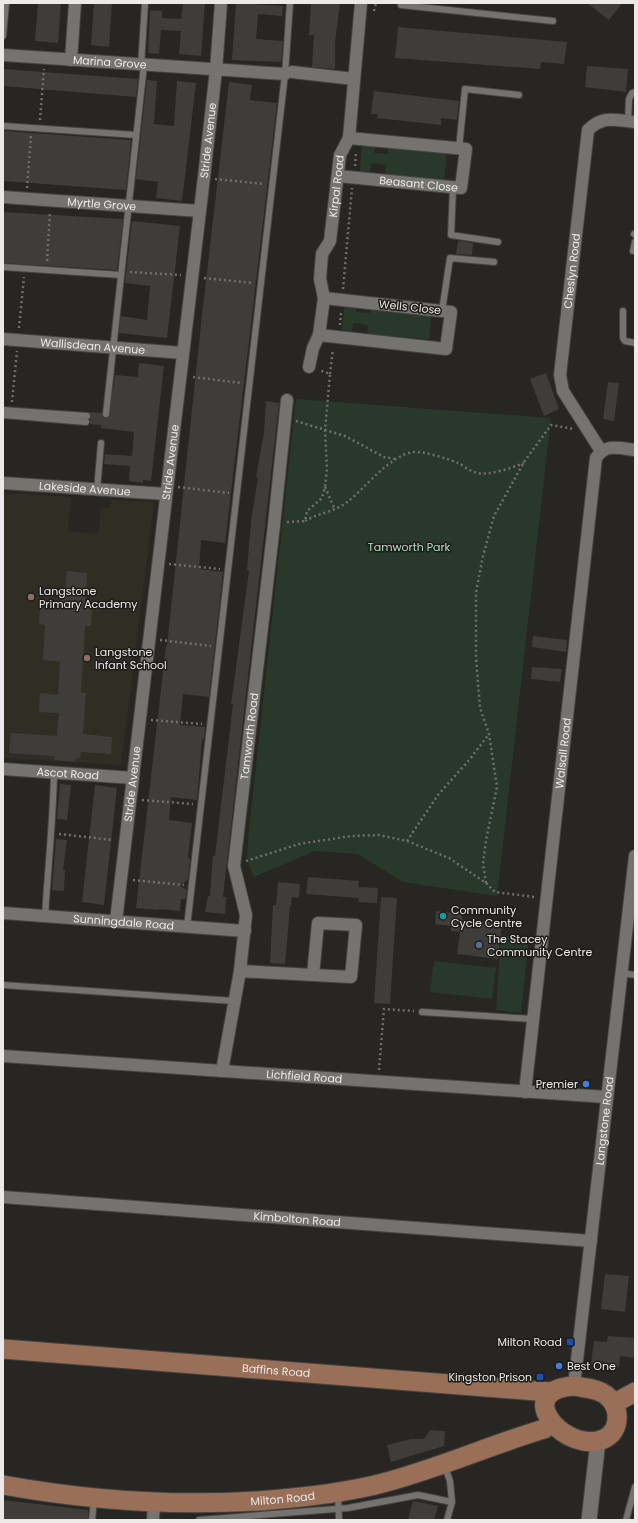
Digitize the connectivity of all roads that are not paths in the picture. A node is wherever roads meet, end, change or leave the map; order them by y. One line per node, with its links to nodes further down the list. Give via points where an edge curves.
1 (6, 3): 9 (lane)
2 (75, 3): 11 (street)
3 (145, 3): 12 (lane)
4 (221, 3): 13 (street, Stride Avenue)
5 (290, 3): 14 (lane)
6 (361, 3): 15 (street, Kirpal Road)
7 (401, 3): 8 (lane)
8 (553, 21)
9 (3, 36)
10 (3, 55): 11 (street, Marina Grove)
11 (71, 60): 12 (street, Marina Grove)
12 (142, 65): 13 (street, Marina Grove); 20 (lane)
13 (216, 70): 14 (street, Marina Grove); 27 (street, Stride Avenue)
14 (289, 73): 15 (street, Marina Grove); 60 (lane, via 261,284)
15 (354, 79): 21 (street, Kirpal Road)
16 (635, 92): 18 (lane, via 629,99)
17 (519, 95): 22 (lane, via 466,89)
18 (631, 122): 49 (street, Cheslyn Road, via 607,119 596,122 588,130 560,374 563,391)
19 (3, 126): 20 (lane)
20 (136, 135): 26 (lane)
21 (348, 138): 22 (street); 23 (street, Kirpal Road, via 340,154)
22 (458, 148): 24 (street, Beasant Close, via 466,148 461,188)
23 (338, 176): 24 (street, Beasant Close); 34 (street, Kirpal Road, via 330,241 322,254 320,279)
24 (453, 188): 28 (lane, via 451,235)
25 (3, 197): 26 (street, Myrtle Grove)
26 (129, 206): 27 (street, Myrtle Grove); 33 (lane)
27 (200, 211): 41 (street, Stride Avenue)
28 (498, 242)
29 (635, 242): 30 (lane)
30 (633, 251)
31 (494, 262): 35 (lane, via 450,258)
32 (3, 267): 33 (lane)
33 (121, 273): 40 (lane)
34 (324, 298): 35 (street, Wells Close); 37 (street, Kirpal Road)
35 (442, 311): 37 (street, Wells Close, via 451,312 446,349)
36 (623, 311): 39 (lane, via 623,338)
37 (319, 335): 42 (street, Kirpal Road)
38 (3, 339): 40 (street, Wallisdean Avenue)
39 (635, 343)
40 (114, 348): 41 (street, Wallisdean Avenue); 45 (lane)
41 (183, 353): 52 (street, Stride Avenue)
42 (309, 366)
43 (287, 400): 61 (street, Tamworth Road, via 234,866 246,915)
44 (3, 410): 46 (lane, via 87,419)
45 (106, 414)
46 (3, 415)
47 (101, 443): 51 (lane)
48 (635, 450): 49 (street, via 610,447)
49 (601, 451): 69 (street, Walsall Road, via 596,458)
50 (3, 483): 51 (street, Lakeside Avenue)
51 (97, 490): 52 (street, Lakeside Avenue)
52 (167, 490): 55 (street, Stride Avenue)
53 (3, 769): 54 (street, Ascot Road)
54 (54, 773): 55 (street, Ascot Road); 58 (lane, via 54,821)
55 (133, 778): 59 (street, Stride Avenue)
56 (635, 856): 63 (street, Langstone Road)
57 (3, 913): 58 (street, Sunningdale Road)
58 (45, 916): 59 (street, Sunningdale Road)
59 (116, 921): 60 (street, Sunningdale Road)
60 (187, 926): 61 (street, Sunningdale Road)
61 (245, 931): 62 (street, Tamworth Road)
62 (240, 971): 65 (street); 67 (street, Tamworth Road)
63 (621, 973): 64 (lane); 73 (street, Langstone Road)
64 (635, 974)
65 (313, 975): 65 (street, via 351,977 356,925 318,923)
66 (3, 985): 67 (lane)
67 (234, 1001): 71 (street, Tamworth Road)
68 (422, 1012): 69 (lane)
69 (533, 1019): 72 (street, Walsall Road)
70 (3, 1056): 71 (street, Lichfield Road)
71 (222, 1071): 72 (street, Lichfield Road)
72 (525, 1092): 73 (street, Lichfield Road)
73 (606, 1097): 75 (street, Langstone Road)
74 (3, 1197): 75 (street, Kimbolton Road)
75 (591, 1241): 77 (street, Langstone Road)
76 (3, 1349): 78 (main road, Baffins Road)
77 (574, 1386): 78 (main road, via 560,1387); 80 (main road, via 605,1394)
78 (550, 1392): 81 (main road, via 544,1404 545,1414)
79 (635, 1392): 80 (main road)
80 (615, 1402): 82 (main road, via 618,1417 616,1427 610,1436)
81 (552, 1423): 82 (main road, via 560,1431 575,1438 586,1442); 83 (main road, Milton Road, via 544,1429)
82 (598, 1441): 94 (street)
83 (443, 1464): 87 (main road, Milton Road, via 377,1484); 88 (lane, via 450,1481)
84 (3, 1485): 86 (main road, Milton Road)
85 (635, 1487): 95 (lane)
86 (94, 1498): 89 (main road, Milton Road); 90 (lane)
87 (338, 1501): 88 (lane, via 418,1495); 89 (main road, Milton Road, via 236,1502); 91 (lane); 92 (lane)
88 (452, 1502): 93 (lane)
89 (154, 1512)
90 (92, 1520)
91 (199, 1520)
92 (339, 1520)
93 (447, 1520)
94 (589, 1520)
95 (626, 1520)

